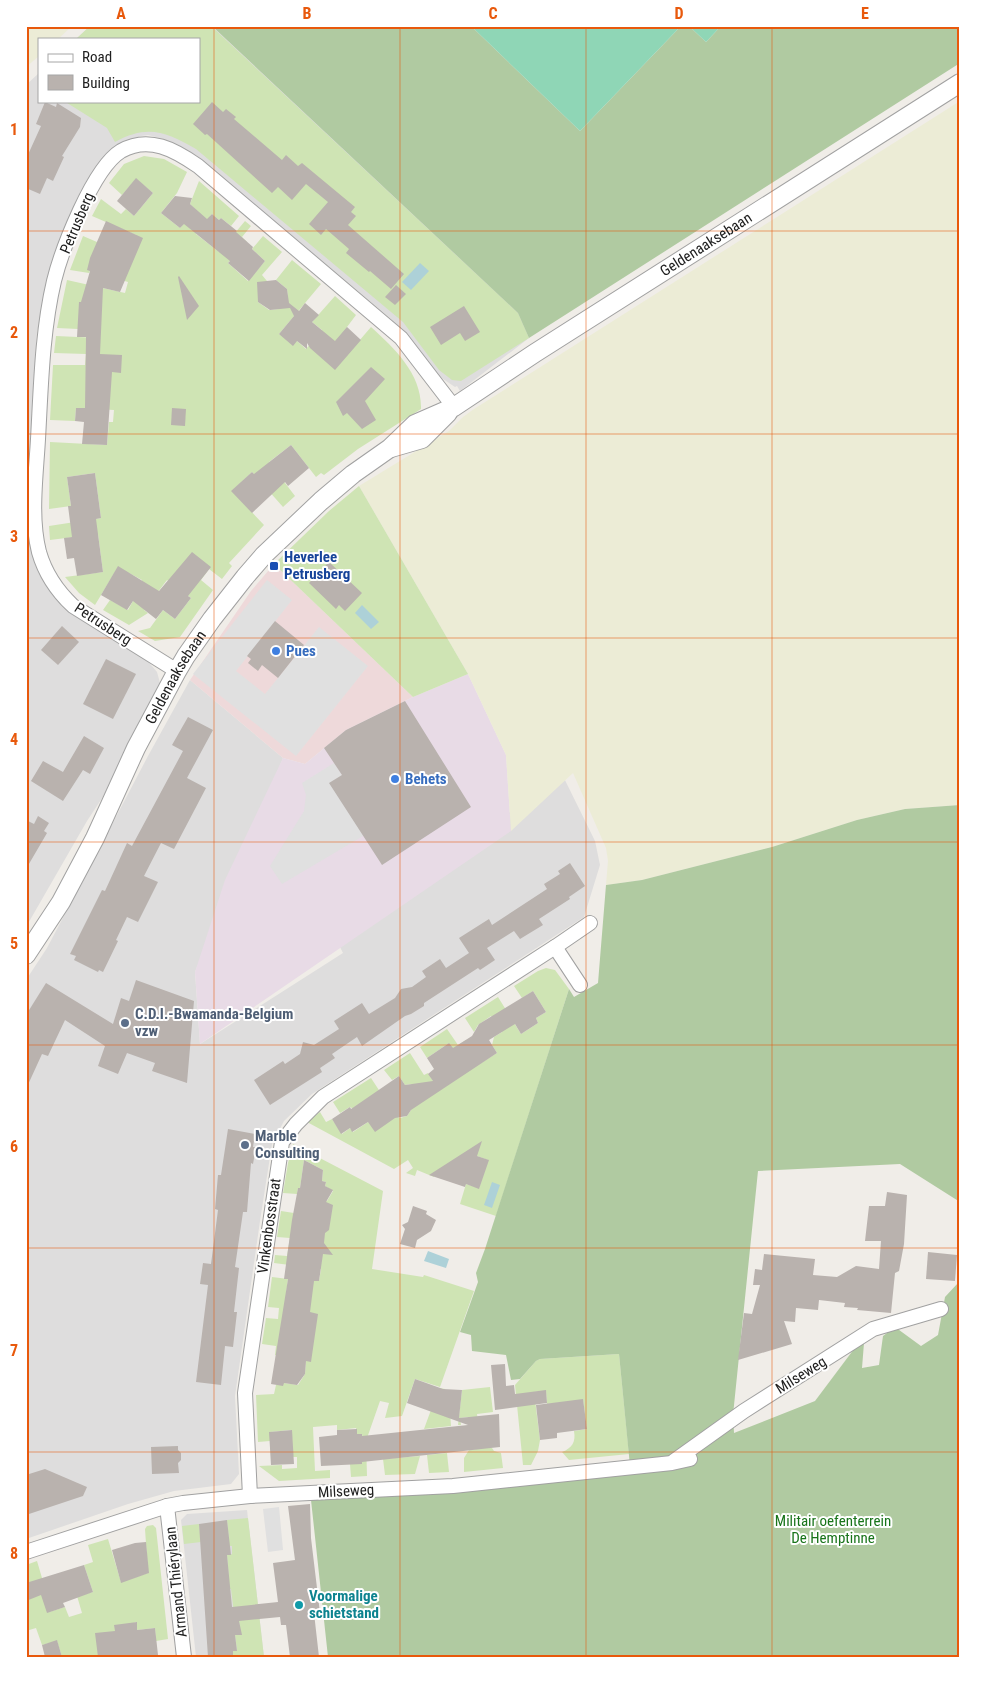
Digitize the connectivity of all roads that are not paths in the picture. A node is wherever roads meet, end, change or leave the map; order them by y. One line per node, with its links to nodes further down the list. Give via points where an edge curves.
1 (960, 84): 2 (street, Geldenaaksebaan)
2 (454, 407): 3 (street, Geldenaaksebaan, via 422,439 390,448 321,500 264,555 212,619); 3 (street, Petrusberg, via 401,338 198,166 159,145 133,146 112,158 86,198 54,280 42,360 36,532 45,568 62,596)
3 (177, 671): 6 (street, Geldenaaksebaan, via 136,748 95,838 65,894)
4 (590, 923): 5 (street, Vinkenbosstraat)
5 (555, 946): 7 (street); 11 (street, Vinkenbosstraat, via 323,1097 282,1142 245,1393)
6 (26, 955)
7 (580, 985)
8 (941, 1309): 10 (street, Milseweg, via 873,1330 744,1411)
9 (690, 1459): 10 (street, Milseweg)
10 (672, 1463): 11 (street, Milseweg, via 453,1486)
11 (250, 1496): 12 (street, Milseweg)
12 (167, 1506): 13 (street, Milseweg); 14 (street, Armand Thiérylaan)
13 (26, 1552)
14 (184, 1657)

